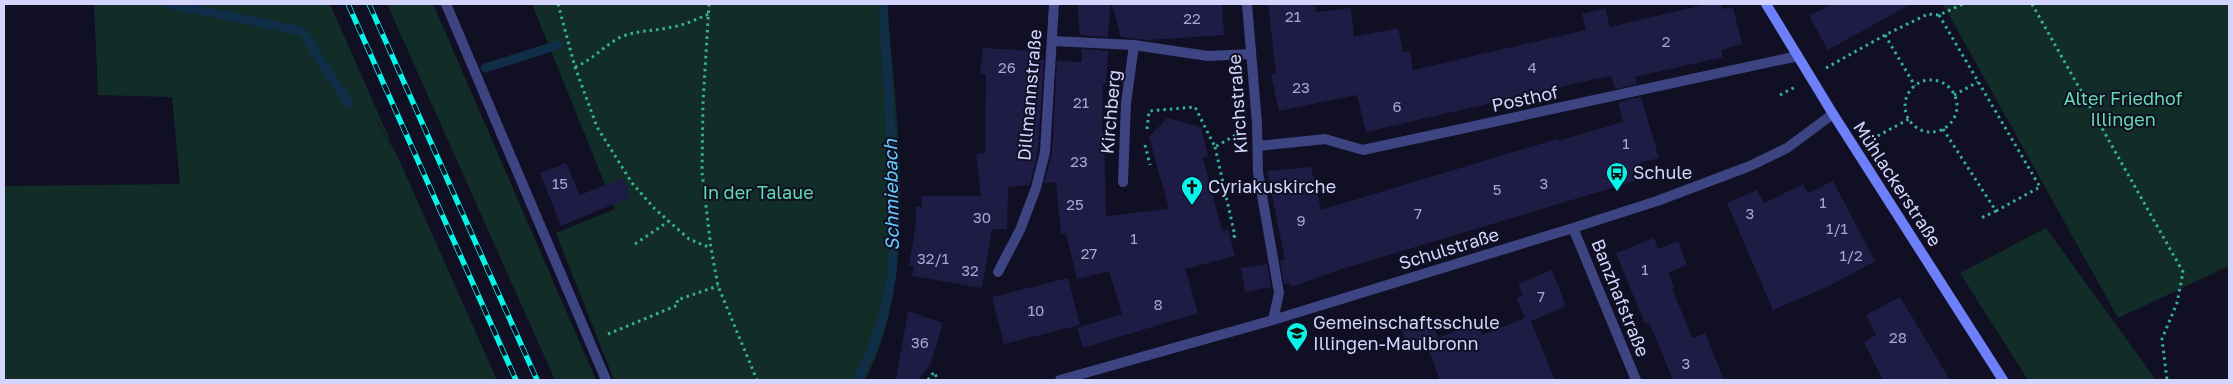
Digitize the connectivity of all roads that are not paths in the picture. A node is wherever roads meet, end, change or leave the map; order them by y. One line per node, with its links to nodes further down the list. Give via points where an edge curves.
1 (446, 4): 15 (street)
2 (1054, 4): 5 (street, Dillmannstraße)
3 (1247, 4): 7 (street, Kirchstraße)
4 (1766, 4): 8 (street, Mühlackerstraße)
5 (1052, 41): 6 (street, Kirchberg); 13 (street, Dillmannstraße, via 1044,152 1036,188 1020,230)
6 (1134, 46): 7 (street, Kirchberg, via 1208,56); 11 (street, Kirchberg, via 1126,103)
7 (1251, 54): 10 (street, Kirchstraße)
8 (1798, 56): 9 (street, Mühlackerstraße); 10 (street, Posthof, via 1363,150 1325,139)
9 (1833, 114): 12 (street, Schulstraße, via 1787,148 1750,166); 18 (street, Mühlackerstraße)
10 (1258, 146): 14 (street, Kirchstraße, via 1258,172 1279,293)
11 (1123, 182)
12 (1573, 228): 14 (street, Schulstraße); 17 (street, Banzhafstraße)
13 (998, 272)
14 (1273, 320): 16 (street, Schulstraße)
15 (606, 380)
16 (1060, 380)
17 (1636, 380)
18 (2003, 380)

